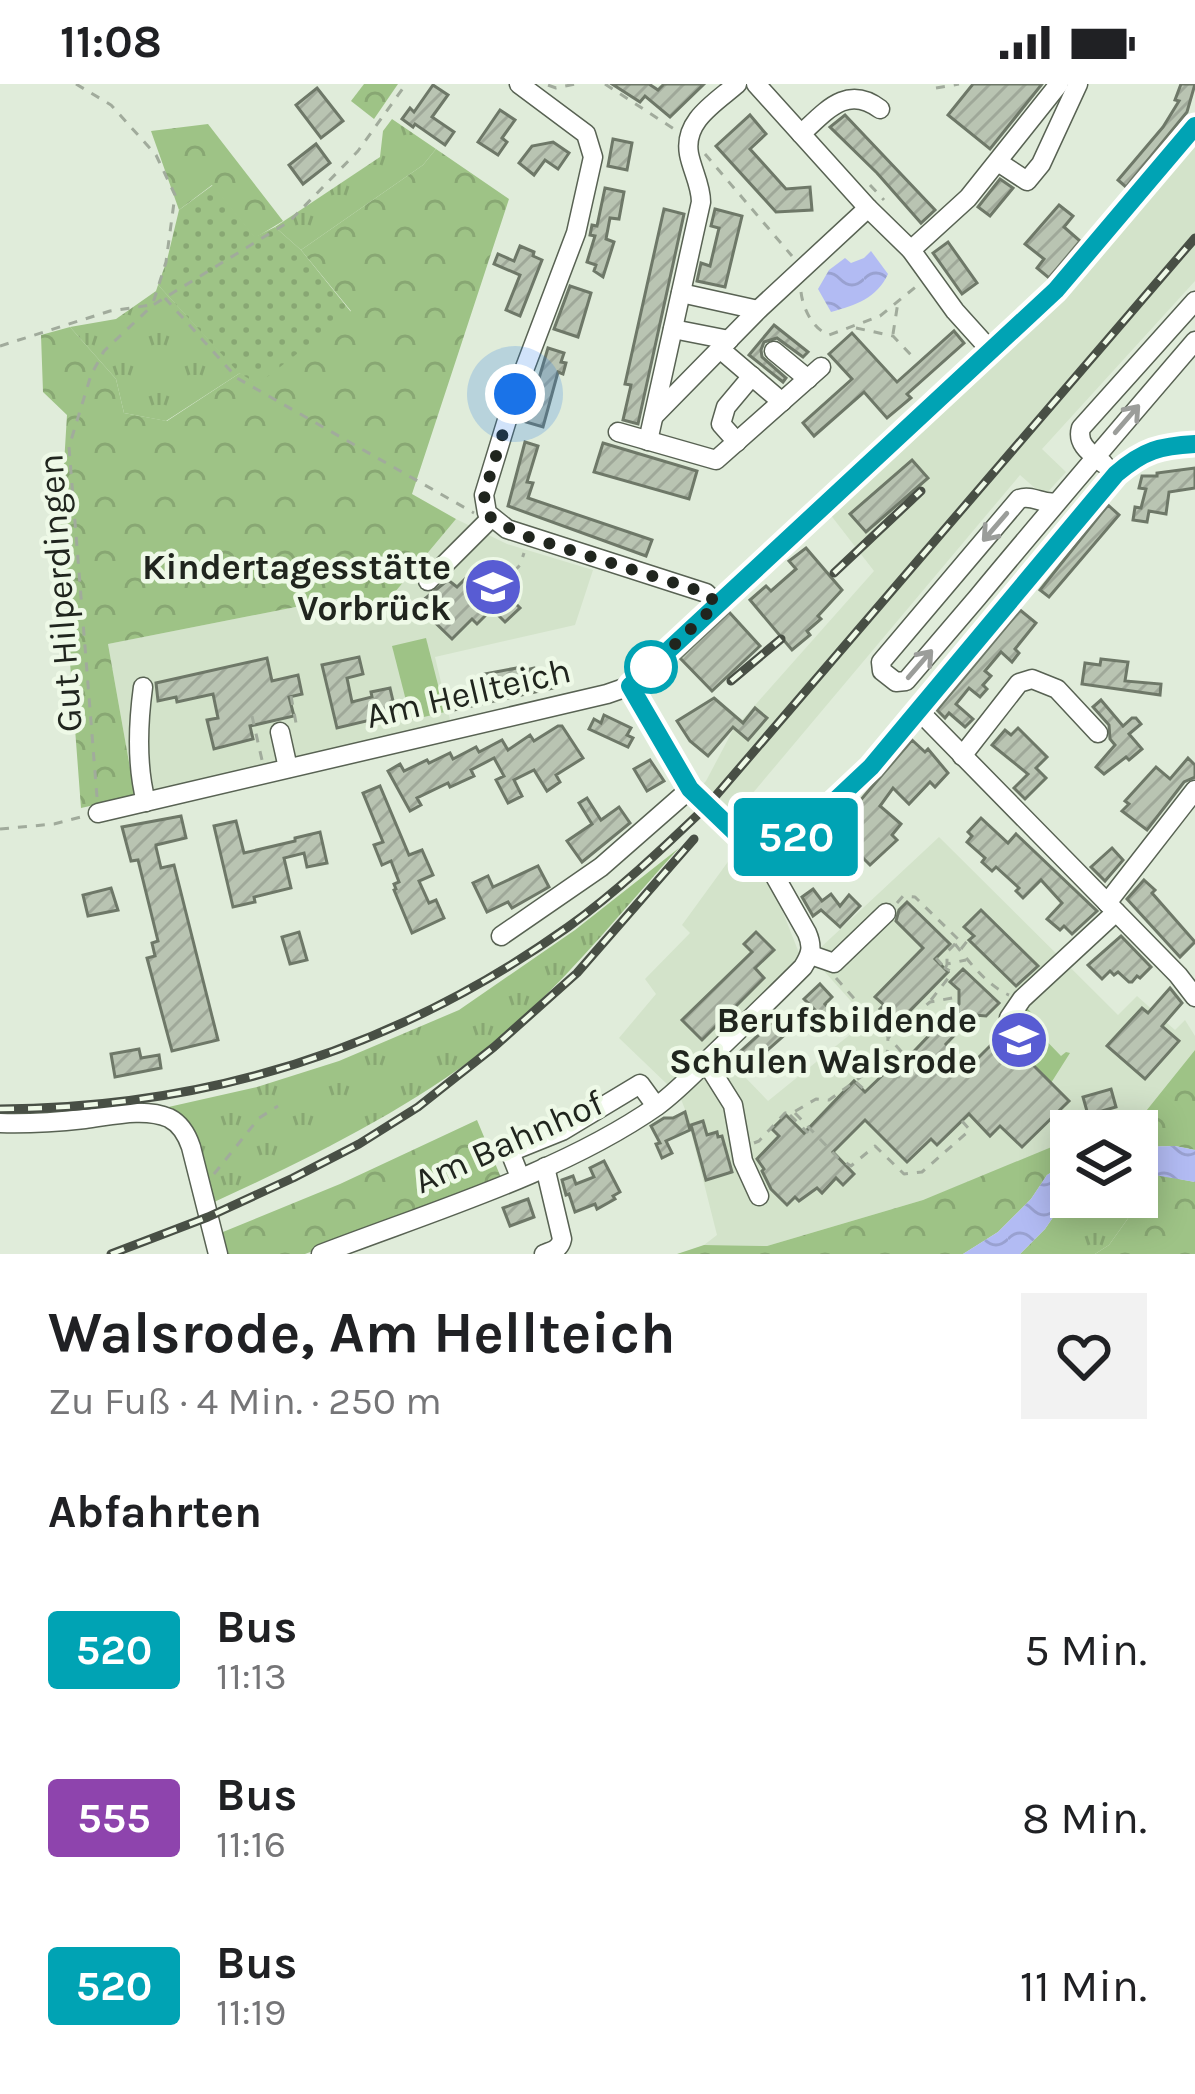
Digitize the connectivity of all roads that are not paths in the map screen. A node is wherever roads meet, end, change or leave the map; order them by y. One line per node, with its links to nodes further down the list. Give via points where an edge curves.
1 (519, 84): 32 (street, via 586,134 593,157 576,233 490,475)
2 (737, 84): 12 (street, via 688,138 701,202)
3 (756, 84): 8 (street)
4 (1059, 84): 9 (street)
5 (1078, 84): 9 (street, via 1027,181)
6 (880, 109): 8 (street, via 850,94)
7 (1195, 126): 20 (street, via 1056,290)
8 (801, 134): 10 (street)
9 (998, 161): 11 (street)
10 (868, 208): 11 (street); 14 (street)
11 (910, 250): 20 (street)
12 (681, 293): 14 (street); 15 (street)
13 (1195, 301): 18 (street)
14 (758, 310): 17 (street)
15 (673, 329): 17 (street); 24 (street)
16 (1195, 341): 21 (street)
17 (724, 344): 22 (street); 24 (street)
18 (1153, 348): 21 (street); 29 (street, via 1081,428)
19 (774, 351): 23 (street, via 815,373)
20 (992, 352): 36 (street)
21 (1174, 366): 29 (street, one-way to 21)
22 (752, 376): 23 (street); 27 (street, via 726,407 722,424)
23 (782, 402): 27 (street)
24 (654, 416): 26 (street)
25 (618, 433): 26 (street)
26 (648, 441): 27 (street, via 716,460)
27 (736, 442)
28 (1195, 444): 30 (street, via 1154,449)
29 (1094, 456): 30 (street); 31 (street)
30 (1116, 474): 39 (street)
31 (1056, 502): 33 (street, one-way to 33, via 1019,499); 35 (street)
32 (489, 515): 34 (street); 36 (street, via 529,537 706,593)
33 (952, 577): 35 (street); 35 (street, one-way to 35, via 881,662 882,671 906,681)
34 (428, 581)
35 (977, 598)
36 (717, 604): 38 (street)
37 (143, 686): 46 (street)
38 (630, 686): 43 (street, Am Hellteich); 44 (street)
39 (919, 711): 42 (street); 48 (street)
40 (280, 732): 43 (street)
41 (1098, 733): 42 (street, via 1057,689 1032,679 1019,683)
42 (962, 756): 49 (street)
43 (288, 768): 46 (street, Am Hellteich)
44 (690, 789): 48 (street); 51 (street, via 601,867)
45 (1195, 790): 49 (street)
46 (146, 802): 47 (street, Am Hellteich)
47 (98, 813)
48 (768, 864): 52 (street)
49 (1112, 907): 53 (street); 54 (street)
50 (886, 913): 52 (street, Am Bahnhof, via 834,963)
51 (501, 937)
52 (815, 957): 55 (street, Am Bahnhof)
53 (1195, 997)
54 (1009, 1018)
55 (706, 1062): 56 (street, Am Bahnhof); 60 (street, via 733,1105 743,1162)
56 (656, 1106): 58 (street, Am Bahnhof); 59 (street, via 640,1084 562,1132 509,1152)
57 (0, 1123): 61 (street, via 127,1114 170,1119 186,1134)
58 (545, 1167): 59 (street, Am Bahnhof); 63 (street, via 562,1239)
59 (520, 1177): 62 (street, Am Bahnhof)
60 (759, 1196)
61 (218, 1254)
62 (322, 1254)
63 (544, 1254)

